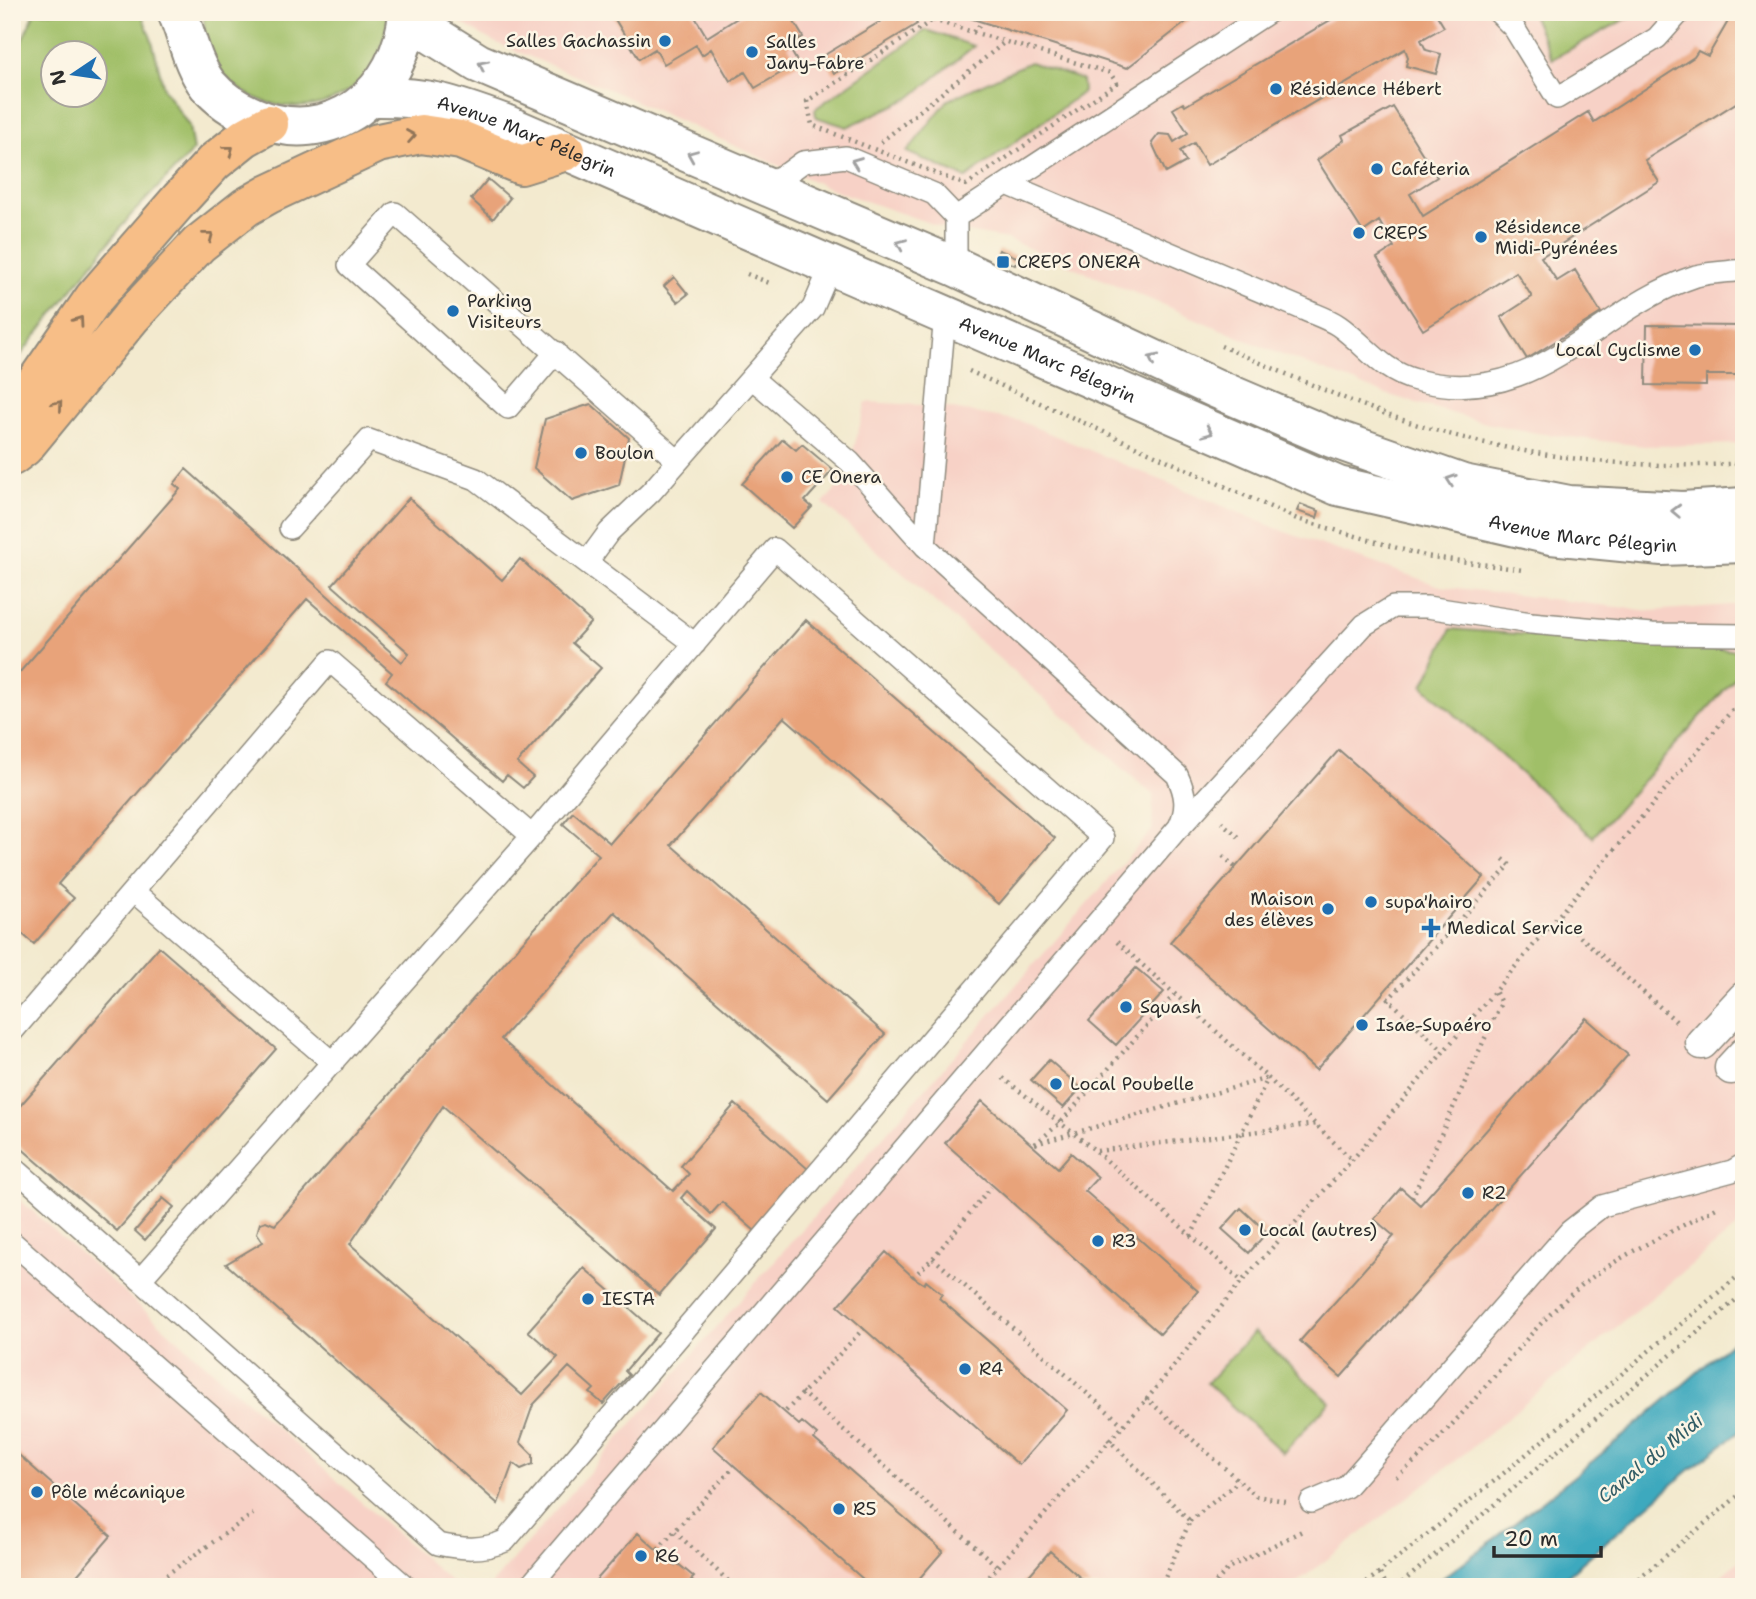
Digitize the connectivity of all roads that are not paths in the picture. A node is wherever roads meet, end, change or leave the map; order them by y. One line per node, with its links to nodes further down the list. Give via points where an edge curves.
1 (409, 12): 6 (street, via 399,58); 10 (street, Avenue Marc Pélegrin, one-way to 1, via 478,63 433,35)
2 (1269, 12): 9 (lane)
3 (1498, 12): 4 (lane, via 1514,28 1557,98 1657,38)
4 (1680, 12)
5 (181, 17): 7 (street, via 192,58 209,86 233,108)
6 (372, 97): 7 (street, via 348,114 321,124); 8 (street, Avenue Marc Pélegrin, via 443,102)
7 (269, 124): 18 (main road, one-way to 7, via 94,298 180,199 214,162)
8 (566, 151): 12 (street, Avenue Marc Pélegrin); 19 (main road, one-way to 8, via 199,244 269,194 378,143 421,134 461,141 521,165)
9 (1007, 184): 11 (lane); 14 (lane, via 1339,326 1385,368 1416,380 1457,386 1504,381 1535,369 1662,292 1698,276)
10 (763, 186): 11 (lane, one-way to 10, via 934,194 846,157 803,162); 13 (street, Avenue Marc Pélegrin, one-way to 10)
11 (956, 217): 13 (lane)
12 (831, 266): 15 (street, Avenue Marc Pélegrin); 17 (lane, via 813,308)
13 (956, 267): 21 (street, Avenue Marc Pélegrin, one-way to 13, via 1683,511 1569,505 1463,484 1332,438 1226,393)
14 (1744, 270)
15 (945, 314): 23 (street, Avenue Marc Pélegrin, one-way to 23, via 1338,486 1551,535 1662,546); 24 (lane)
16 (556, 352): 16 (lane, via 395,213 349,265 508,408); 20 (lane)
17 (753, 379): 20 (lane); 24 (lane, via 849,462)
18 (12, 417)
19 (12, 456)
20 (678, 461): 25 (lane, via 609,532)
21 (1744, 507)
22 (290, 528): 25 (lane, via 369,440 476,479)
23 (1744, 543)
24 (925, 546): 28 (lane, via 1177,775 1186,813)
25 (587, 562): 27 (lane)
26 (1744, 635): 28 (lane, via 1653,634 1531,623 1427,607 1393,607 1364,625)
27 (695, 643): 29 (lane); 38 (lane, via 775,549 1103,838 505,1541 490,1548 438,1544)
28 (1179, 827): 41 (lane)
29 (532, 836): 30 (lane, via 330,662); 34 (lane)
30 (133, 891): 32 (lane); 34 (lane)
31 (1744, 998): 33 (street)
32 (12, 1032)
33 (1702, 1044)
34 (332, 1063): 38 (lane)
35 (1744, 1164): 39 (lane, via 1602,1206 1581,1223 1346,1488)
36 (12, 1166): 38 (lane)
37 (12, 1242): 40 (lane)
38 (141, 1280)
39 (1311, 1502)
40 (406, 1587)
41 (529, 1587)

